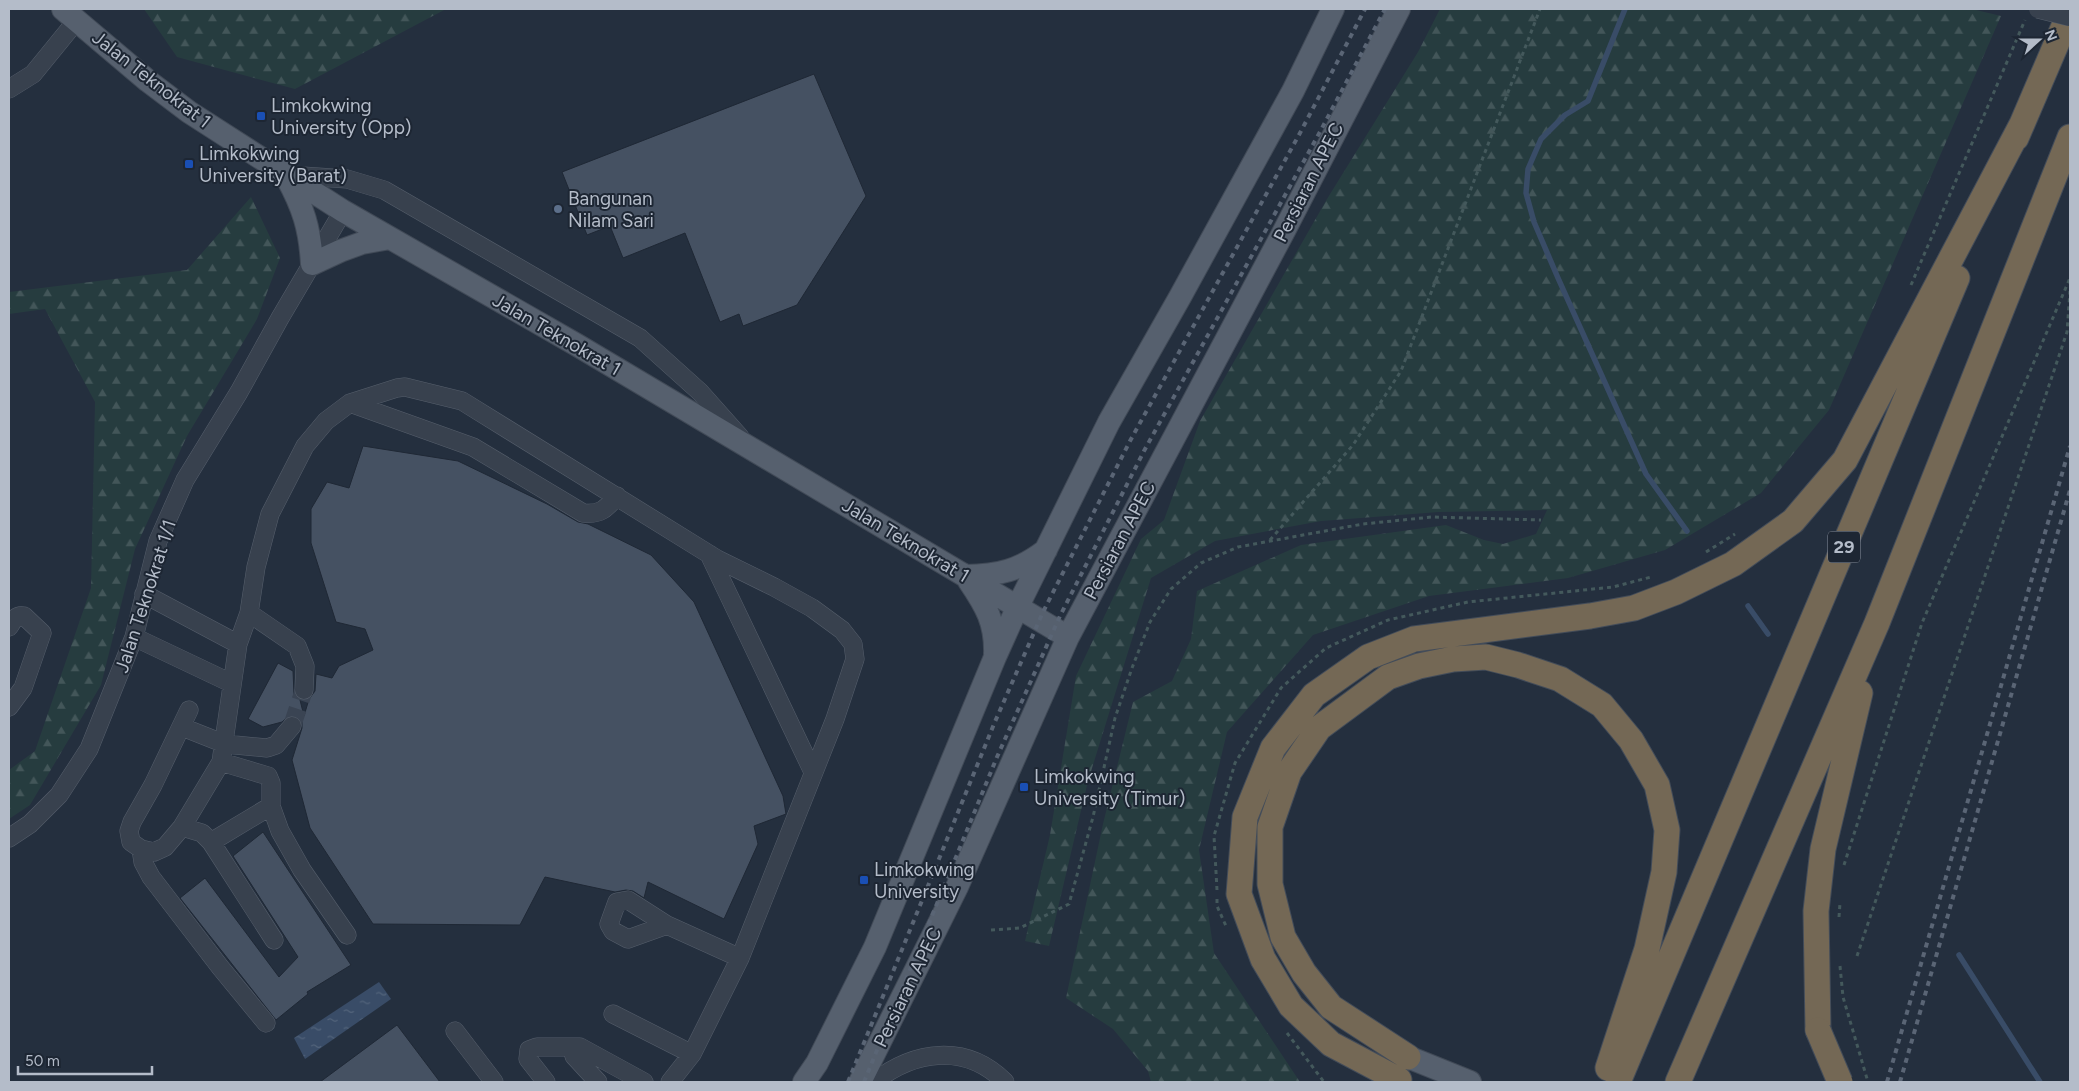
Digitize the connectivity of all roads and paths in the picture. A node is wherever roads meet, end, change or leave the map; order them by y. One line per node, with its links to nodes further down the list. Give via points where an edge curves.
1 (1333, 9): 24 (main road, via 1288,99 1109,422)
2 (1399, 9): 35 (main road, Persiaran APEC)
3 (1540, 9): 23 (path, via 1401,371 1354,444)
4 (2032, 12): 7 (street, bridge); 16 (path)
5 (2070, 12): 9 (highway, 29)
6 (70, 14): 8 (street, via 33,74); 11 (main road, Jalan Teknokrat 1, via 189,112)
7 (2070, 16)
8 (9, 89)
9 (2023, 122): 70 (highway, via 1845,460 1793,521 1733,564 1634,608 1414,639 1368,657 1314,695 1273,748 1245,817 1239,894 1263,959 1291,1006 1331,1044); 84 (highway, 29)
10 (2070, 137): 32 (highway)
11 (285, 175): 12 (main road, Jalan Teknokrat 1); 14 (main road, via 308,225); 19 (street, via 347,179 384,190 640,338 700,392)
12 (343, 211): 13 (main road, Jalan Teknokrat 1); 14 (street, Jalan Teknokrat 1/1)
13 (390, 238): 14 (main road, via 340,250); 19 (main road, Jalan Teknokrat 1)
14 (312, 264): 29 (street, Jalan Teknokrat 1/1, via 185,480 158,541)
15 (2070, 278): 52 (path, via 1922,623)
16 (1909, 290)
17 (2070, 291): 60 (path, via 2067,332)
18 (350, 403): 20 (street, via 405,387 462,401); 20 (street, via 473,447 583,514 605,510); 31 (street, via 326,421 305,446 270,514 256,567)
19 (748, 446): 28 (main road, Jalan Teknokrat 1)
20 (616, 496): 25 (street)
21 (1541, 520): 23 (path, via 1432,517 1363,524)
22 (1743, 530): 26 (path)
23 (1270, 541): 56 (path, via 1238,546 1201,563 1171,589 1150,622 1115,718 1070,904 1020,928)
24 (1048, 548): 28 (main road, via 1028,564 1008,571); 30 (main road)
25 (709, 554): 46 (street); 46 (street, via 812,608 842,630 853,644 855,659)
26 (1701, 555)
27 (1658, 575): 57 (path, via 1613,587 1468,602 1388,620 1326,648 1281,688 1235,763 1214,836 1217,906)
28 (965, 576): 30 (main road, Jalan Teknokrat 1); 37 (main road, via 984,602 993,622)
29 (144, 594): 34 (street, Jalan Teknokrat 1/1); 36 (street)
30 (1018, 606): 35 (main road, Jalan Teknokrat 1); 37 (main road)
31 (249, 614): 36 (street); 39 (street, via 297,646 305,666)
32 (1877, 623): 85 (highway); 86 (highway, bridge, via 1835,792 1816,911 1818,1030)
33 (9, 627): 40 (street, via 21,615 42,633 23,688)
34 (134, 636): 38 (street); 49 (street, Jalan Teknokrat 1/1, via 89,749 59,795 30,824)
35 (1068, 637): 78 (main road, Persiaran APEC, via 956,887)
36 (238, 644): 38 (street)
37 (995, 657): 77 (main road, via 875,947)
38 (232, 683): 44 (street)
39 (304, 690)
40 (9, 707)
41 (189, 710): 42 (street)
42 (182, 726): 44 (street); 51 (street, via 129,831 131,842)
43 (292, 726): 44 (street, via 276,745 267,748)
44 (225, 744): 45 (street)
45 (221, 762): 47 (street, via 268,776); 48 (street)
46 (813, 772): 61 (street)
47 (271, 806): 50 (street); 58 (street, via 280,831 302,870)
48 (182, 827): 50 (street, via 202,833); 51 (street, via 160,850)
49 (9, 838)
50 (211, 842): 59 (street)
51 (141, 849): 64 (street, via 151,877)
52 (1843, 868)
53 (1841, 896): 55 (path)
54 (667, 924): 61 (street)
55 (1839, 924)
56 (991, 930)
57 (1230, 934)
58 (347, 935)
59 (274, 940)
60 (1857, 956)
61 (740, 958): 68 (street)
62 (1839, 960): 71 (path, via 1843,997)
63 (613, 1014): 68 (street)
64 (266, 1024)
65 (1282, 1027): 81 (path)
66 (455, 1031): 72 (street)
67 (573, 1048): 73 (street, via 537,1047 529,1050 528,1059); 74 (street, via 574,1056); 75 (street, via 580,1047)
68 (692, 1054): 76 (street)
69 (1408, 1056): 82 (main road); 83 (highway, via 1331,1006 1304,973 1283,937 1270,884 1270,827 1289,772 1318,728 1388,677 1453,659 1486,657 1560,680 1602,705 1631,740 1657,785 1667,830 1664,872 1648,949)
70 (1402, 1081)
71 (1868, 1081)
72 (494, 1082)
73 (546, 1082)
74 (598, 1082)
75 (644, 1082)
76 (670, 1082)
77 (804, 1082)
78 (860, 1082)
79 (874, 1082): 80 (street, via 891,1069 914,1059 940,1056 966,1057)
80 (1005, 1082)
81 (1324, 1082)
82 (1470, 1082)
83 (1604, 1082)
84 (1618, 1082)
85 (1678, 1082)
86 (1840, 1082)

